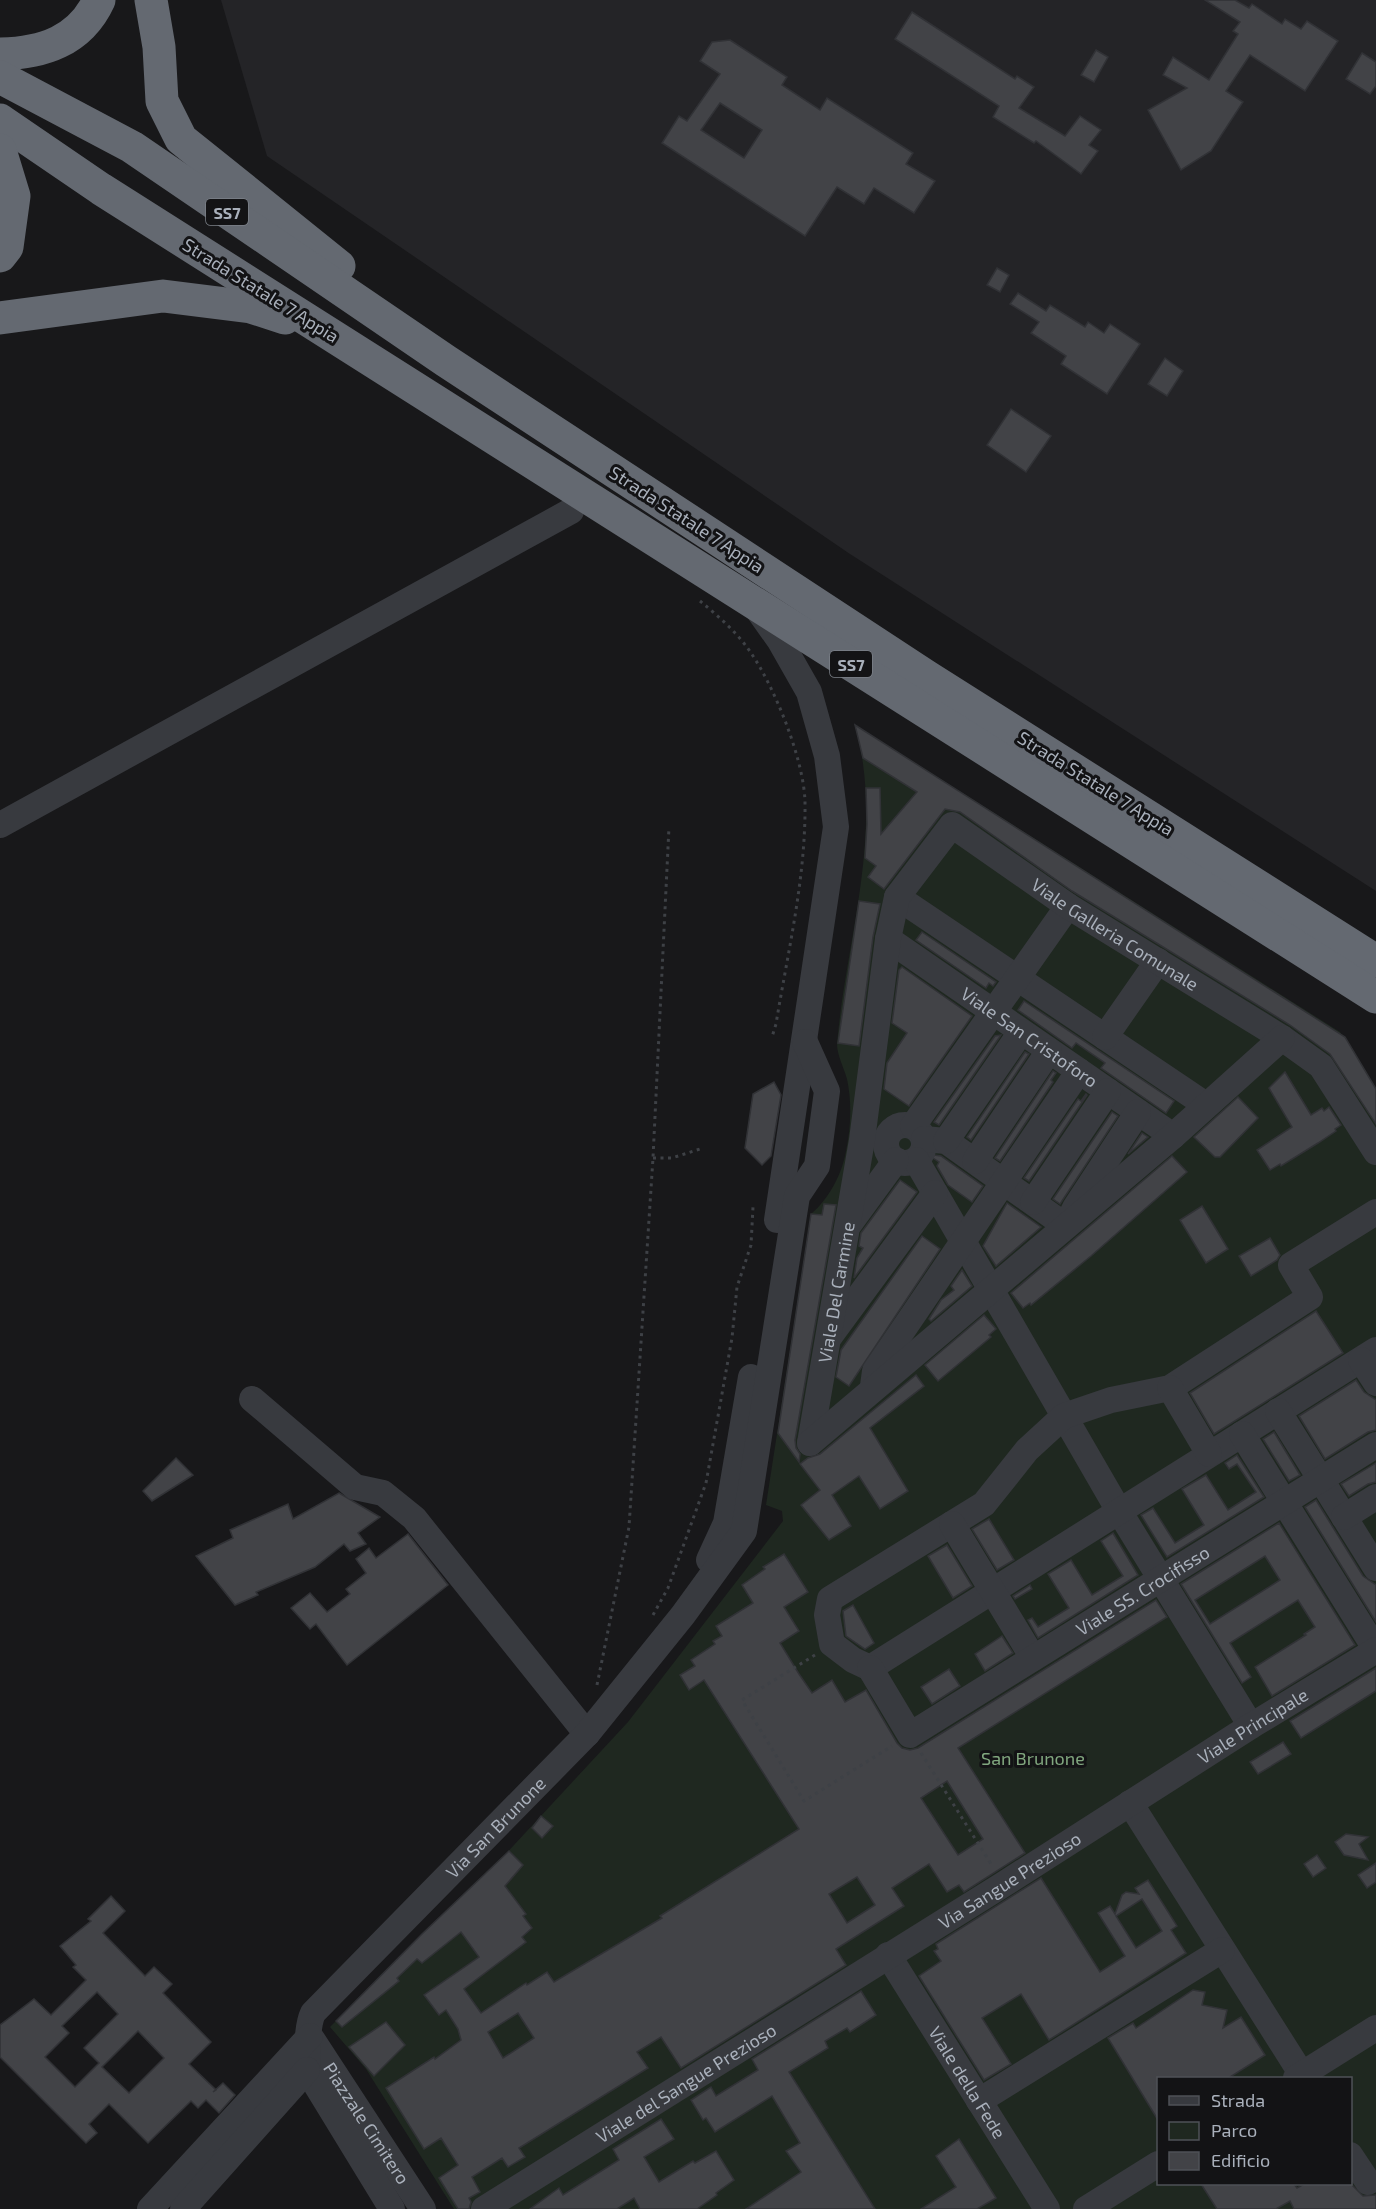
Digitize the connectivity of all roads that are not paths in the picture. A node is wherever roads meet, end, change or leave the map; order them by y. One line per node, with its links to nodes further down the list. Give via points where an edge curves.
1 (99, 0): 3 (highway, via 92,15 52,46)
2 (151, 0): 10 (highway, via 162,101 182,139 322,250)
3 (0, 54)
4 (0, 77): 10 (highway, Strada Statale 7 Appia / SS7, via 132,147)
5 (0, 120): 9 (highway, Strada Statale 7 Appia / SS7)
6 (0, 150): 7 (highway, via 14,196 7,247)
7 (0, 256)
8 (0, 318): 9 (highway, via 163,296 251,307)
9 (325, 331): 12 (highway, Strada Statale 7 Appia / SS7)
10 (446, 361): 18 (highway, Strada Statale 7 Appia / SS7, via 926,676)
11 (570, 511): 13 (street)
12 (753, 602): 20 (highway, Strada Statale 7 Appia / SS7); 25 (street, via 809,692 827,756 836,827)
13 (0, 825)
14 (897, 897): 15 (street, Viale Galleria Comunale, via 952,825); 16 (street, Viale Del Carmine); 19 (street)
15 (1068, 906): 17 (street, Viale Galleria Comunale); 19 (street)
16 (888, 939): 21 (street, Viale San Cristoforo); 33 (street, Viale Del Carmine)
17 (1158, 961): 23 (street); 24 (street, Viale Galleria Comunale)
18 (1376, 961)
19 (1016, 978): 21 (street); 23 (street)
20 (1376, 996)
21 (992, 1012): 22 (street, Viale San Cristoforo); 33 (street)
22 (1021, 1032): 26 (street, Viale San Cristoforo); 33 (street)
23 (1105, 1037): 29 (street)
24 (1282, 1038): 29 (street); 34 (street, Viale Galleria Comunale, via 1321,1066)
25 (805, 1042): 31 (street, via 827,1091); 64 (street, via 726,1523)
26 (1049, 1051): 27 (street, Viale San Cristoforo); 35 (street)
27 (1079, 1071): 28 (street, Viale San Cristoforo); 36 (street)
28 (1108, 1091): 30 (street, Viale San Cristoforo); 38 (street)
29 (1206, 1105): 32 (street)
30 (1138, 1112): 32 (street, Viale San Cristoforo); 41 (street)
31 (822, 1133): 33 (street); 64 (street, via 818,1166 797,1196 744,1531)
32 (1173, 1136): 41 (street)
33 (906, 1144): 35 (street); 37 (street); 40 (street, Viale Del Carmine); 40 (street)
34 (1376, 1152)
35 (975, 1161): 36 (street)
36 (1004, 1182): 38 (street); 42 (street)
37 (935, 1193): 42 (street); 44 (street)
38 (1033, 1202): 41 (street)
39 (1376, 1212): 47 (street, via 1291,1265 1310,1296)
40 (848, 1225): 44 (street, Viale Del Carmine)
41 (1066, 1226): 43 (street)
42 (963, 1242): 43 (street); 48 (street, via 875,1371)
43 (991, 1290): 48 (street); 51 (street)
44 (826, 1341): 48 (street, Viale Del Carmine, via 810,1443)
45 (1368, 1355): 46 (street); 50 (street)
46 (1376, 1383)
47 (1170, 1388): 51 (street, via 1111,1400); 54 (street)
48 (872, 1390)
49 (252, 1399): 69 (street, via 355,1487 383,1493 414,1518)
50 (1278, 1411): 52 (street); 55 (street)
51 (1064, 1416): 58 (street); 60 (street, via 1027,1450 984,1504)
52 (1242, 1434): 54 (street); 57 (street)
53 (1376, 1445): 55 (street, Viale SS. Crocifisso)
54 (1209, 1454): 58 (street)
55 (1321, 1480): 57 (street, Viale SS. Crocifisso); 59 (street)
56 (1376, 1497): 59 (street)
57 (1284, 1502): 62 (street, Viale SS. Crocifisso); 65 (street)
58 (1119, 1511): 62 (street); 63 (street)
59 (1344, 1517): 61 (street)
60 (952, 1524): 63 (street); 67 (street, via 830,1599 827,1615 832,1644)
61 (1376, 1568)
62 (1160, 1578): 66 (street, Viale SS. Crocifisso); 68 (street)
63 (992, 1591): 66 (street); 67 (street)
64 (683, 1615): 69 (street, Via San Brunone)
65 (1376, 1650): 68 (street, Viale Principale)
66 (1033, 1658): 67 (street, Viale SS. Crocifisso, via 910,1735)
67 (870, 1668)
68 (1251, 1726): 70 (street, Viale Principale)
69 (587, 1734): 74 (street, Via San Brunone, via 313,2013)
70 (1130, 1803): 71 (street); 72 (street, Via Sangue Prezioso)
71 (1222, 1950): 76 (street); 77 (street)
72 (888, 1955): 77 (street, Viale della Fede); 85 (street, Viale del Sangue Prezioso)
73 (1376, 2028): 76 (street)
74 (310, 2037): 75 (street, Via San Brunone); 81 (street, Via San Brunone); 84 (street, Piazzale Cimitero)
75 (307, 2070): 82 (street); 83 (street, Piazzale Cimitero)
76 (1300, 2077)
77 (979, 2101): 86 (street, Viale della Fede)
78 (1352, 2158): 80 (street)
79 (1157, 2165): 87 (street)
80 (1368, 2182)
81 (150, 2209)
82 (183, 2209)
83 (392, 2209)
84 (423, 2209)
85 (484, 2209)
86 (1047, 2209)
87 (1086, 2209)

